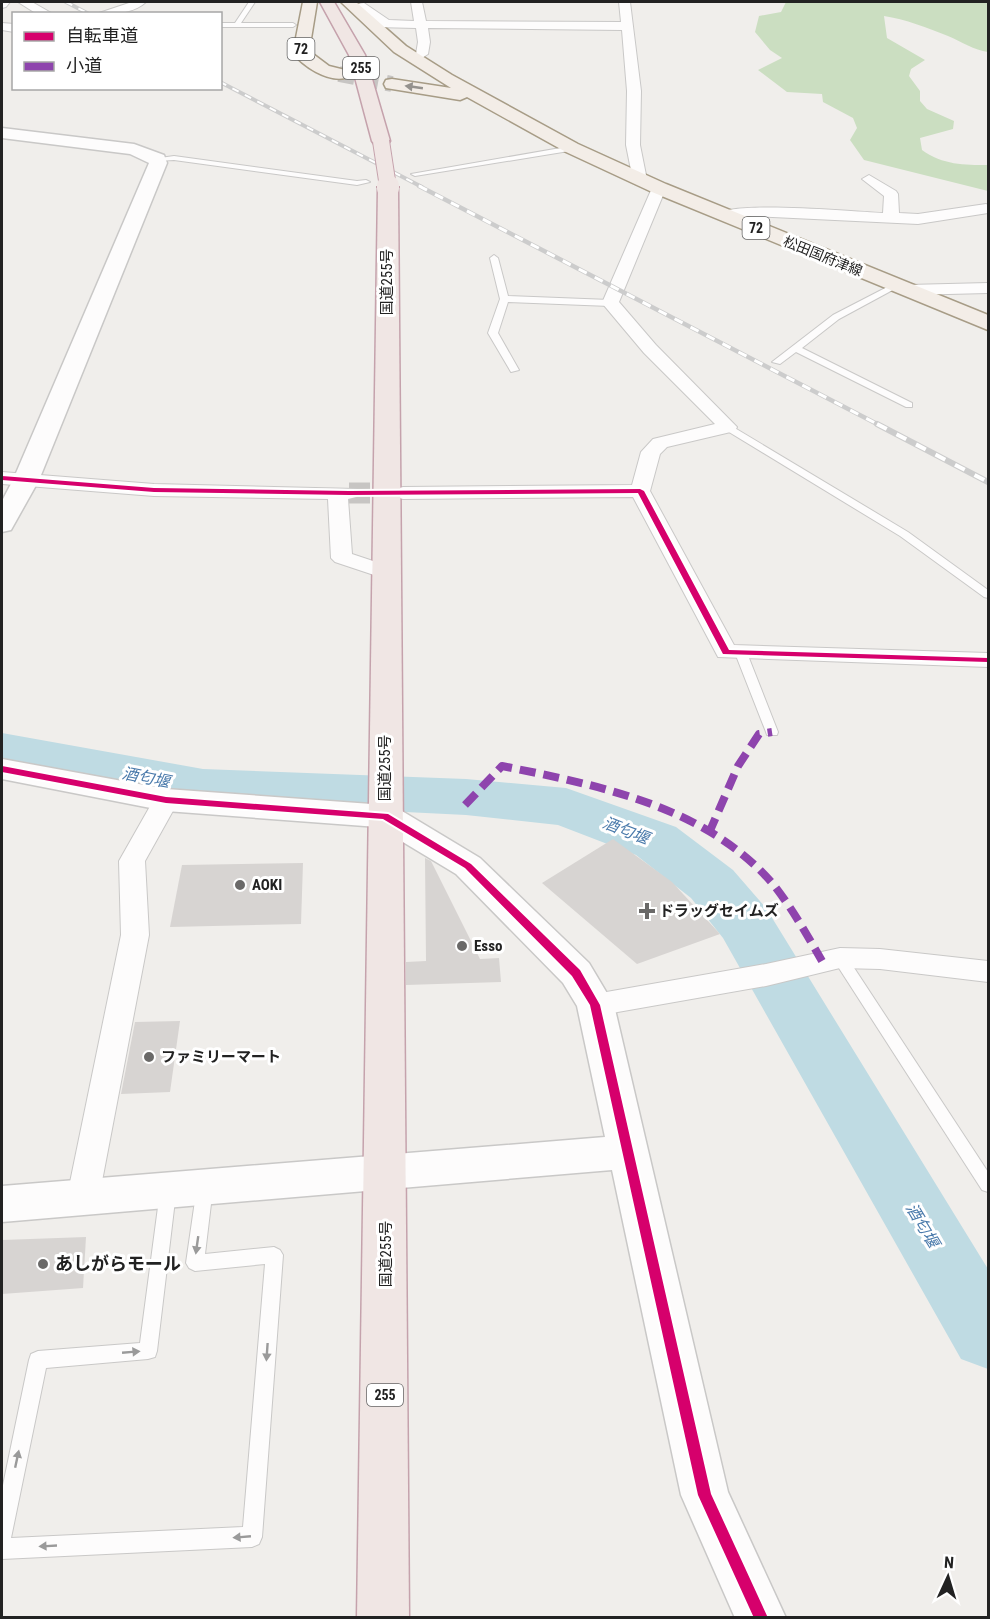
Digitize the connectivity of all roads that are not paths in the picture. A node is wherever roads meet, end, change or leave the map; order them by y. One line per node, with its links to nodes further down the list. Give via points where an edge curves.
1 (24, 2): 9 (street)
2 (140, 2): 10 (street)
3 (252, 2): 13 (lane)
4 (310, 2): 17 (main road, 72, via 301,53 323,69)
5 (327, 2): 26 (highway, 国道255号 / 255, bridge, via 357,55 381,141)
6 (417, 2): 11 (street)
7 (625, 2): 15 (street)
8 (351, 4): 11 (street, via 364,6 383,24); 19 (main road, 松田国府津線 / 72, via 400,50)
9 (43, 12)
10 (117, 12)
11 (420, 24): 15 (street); 16 (street)
12 (222, 25): 13 (lane)
13 (237, 25): 14 (lane)
14 (293, 25)
15 (629, 26): 25 (street, via 633,145)
16 (422, 54)
17 (339, 74)
18 (393, 84): 19 (main road, 松田国府津線 / 72, one-way to 18, via 460,95)
19 (528, 124): 21 (main road, 松田国府津線 / 72)
20 (2, 133): 22 (street, via 134,149)
21 (572, 148): 23 (lane); 25 (main road, 松田国府津線 / 72)
22 (157, 159): 26 (lane); 43 (street)
23 (415, 174)
24 (869, 179): 30 (street, via 891,194)
25 (640, 180): 27 (main road, 松田国府津線 / 72)
26 (377, 185): 47 (highway, 国道255号 / 255)
27 (659, 189): 29 (main road, 松田国府津線 / 72); 35 (street)
28 (986, 209): 30 (street, via 918,219)
29 (724, 215): 30 (street, via 751,211); 32 (main road, 松田国府津線 / 72)
30 (891, 218)
31 (494, 258): 34 (lane)
32 (902, 288): 33 (street); 36 (main road, 松田国府津線 / 72); 37 (lane, via 836,317)
33 (988, 288)
34 (504, 299): 35 (lane); 39 (lane, via 493,333)
35 (610, 303): 41 (street)
36 (988, 322)
37 (795, 348): 38 (lane); 40 (lane)
38 (777, 362)
39 (514, 370)
40 (909, 405)
41 (728, 427): 44 (street, via 660,443 651,452); 48 (lane, via 904,534)
42 (2, 478): 43 (street)
43 (26, 480): 46 (street); 47 (street, via 154,490 344,493 342,558)
44 (640, 491): 45 (street); 49 (street, via 726,652)
45 (403, 493)
46 (2, 524)
47 (386, 573): 54 (highway, 国道255号 / 255)
48 (988, 595)
49 (741, 653): 50 (street); 51 (lane)
50 (988, 660)
51 (772, 732)
52 (2, 769): 53 (street)
53 (166, 800): 54 (street); 62 (street, via 132,861 135,935)
54 (385, 811): 57 (street, via 468,866 576,973); 59 (highway, 国道255号 / 255)
55 (828, 960): 56 (street, via 880,959); 57 (street); 60 (lane)
56 (988, 972)
57 (595, 1005): 58 (street)
58 (628, 1152): 59 (street); 67 (street, via 705,1495)
59 (386, 1173): 61 (street); 66 (highway, 国道255号 / 255)
60 (988, 1185)
61 (187, 1189): 62 (street); 64 (lane, one-way to 61, via 38,1360 148,1351); 65 (lane, one-way to 65, via 195,1263 274,1255 252,1537)
62 (83, 1197): 63 (street)
63 (2, 1204)
64 (2, 1536)
65 (2, 1549)
66 (383, 1617)
67 (761, 1617)

